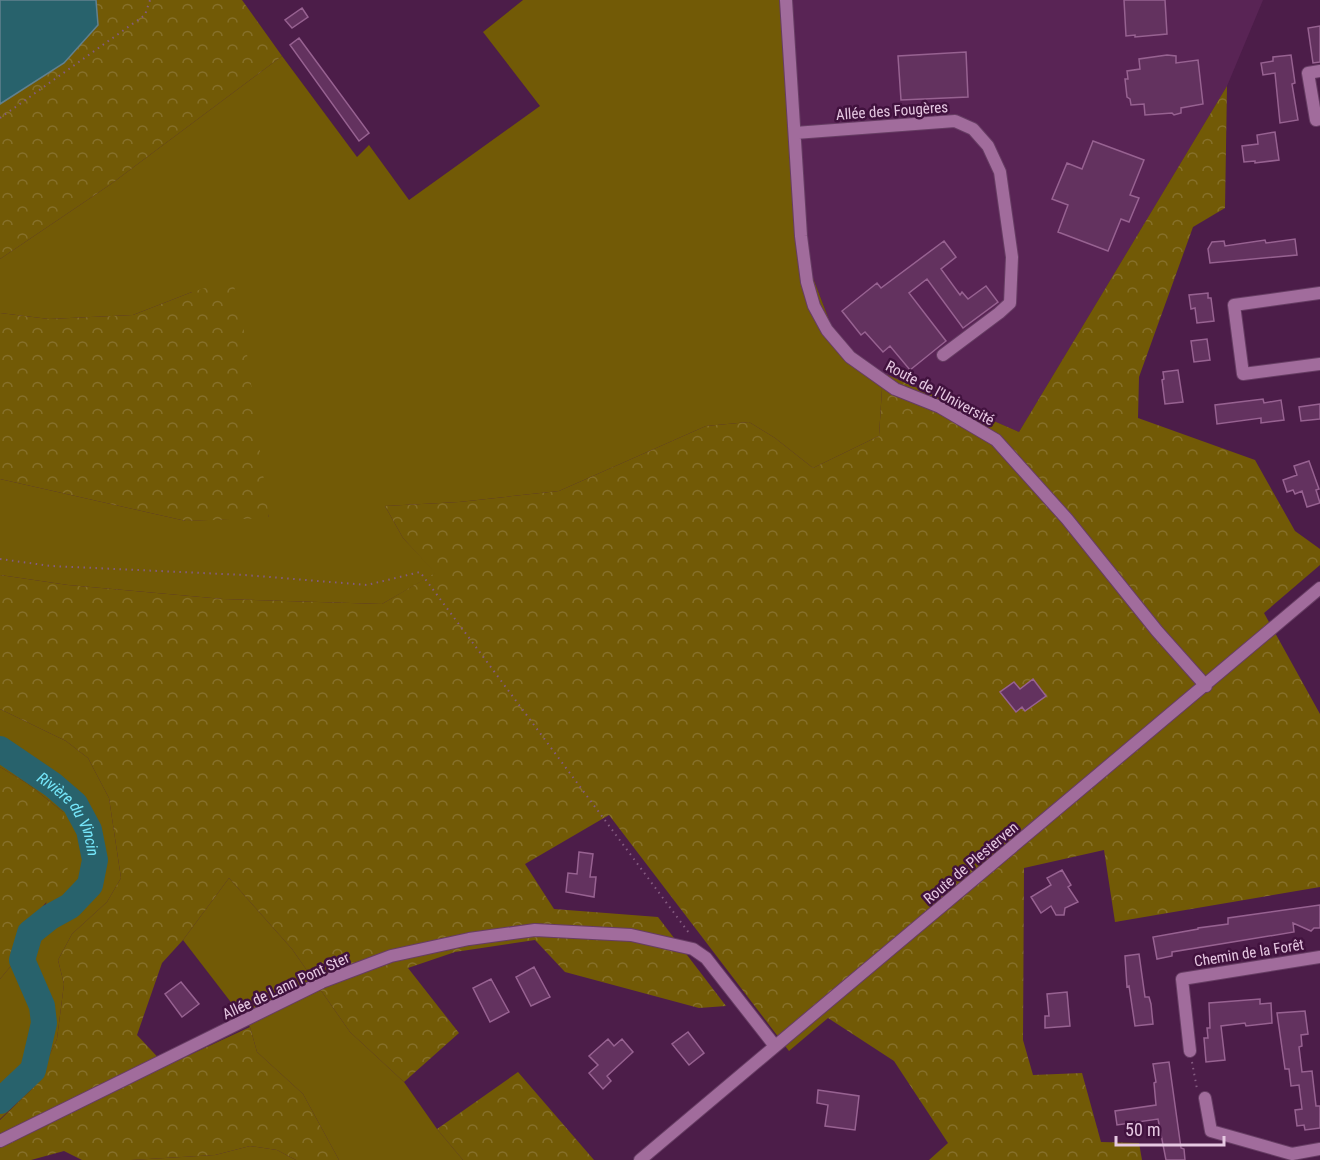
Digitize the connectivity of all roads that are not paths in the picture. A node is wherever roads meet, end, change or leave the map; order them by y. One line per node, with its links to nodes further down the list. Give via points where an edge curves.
1 (786, 0): 4 (street, Route de l'Université)
2 (1320, 71): 3 (street, via 1308,73 1316,120)
3 (1320, 119)
4 (795, 133): 6 (street, Allée des Fougères, via 954,121 973,129 988,146 1000,172 1012,257 1010,303); 9 (street, Route de l'Université, via 807,282 827,330 850,357 895,389 940,407 996,440)
5 (1320, 293): 7 (street, via 1234,305 1243,374)
6 (943, 355)
7 (1320, 364)
8 (1320, 588): 9 (street, Route de Plesterven)
9 (1206, 686): 11 (street, Route de Plesterven)
10 (1320, 957): 12 (street, Chemin de la Forêt, via 1182,979)
11 (775, 1046): 14 (street, Allée de Lann Pont Ster, via 706,958 693,949 631,934 535,930 391,956 322,982); 16 (street, Route de Plesterven)
12 (1190, 1051)
13 (1205, 1098): 15 (street, via 1211,1131 1292,1154)
14 (0, 1141)
15 (1320, 1149)
16 (640, 1160)

